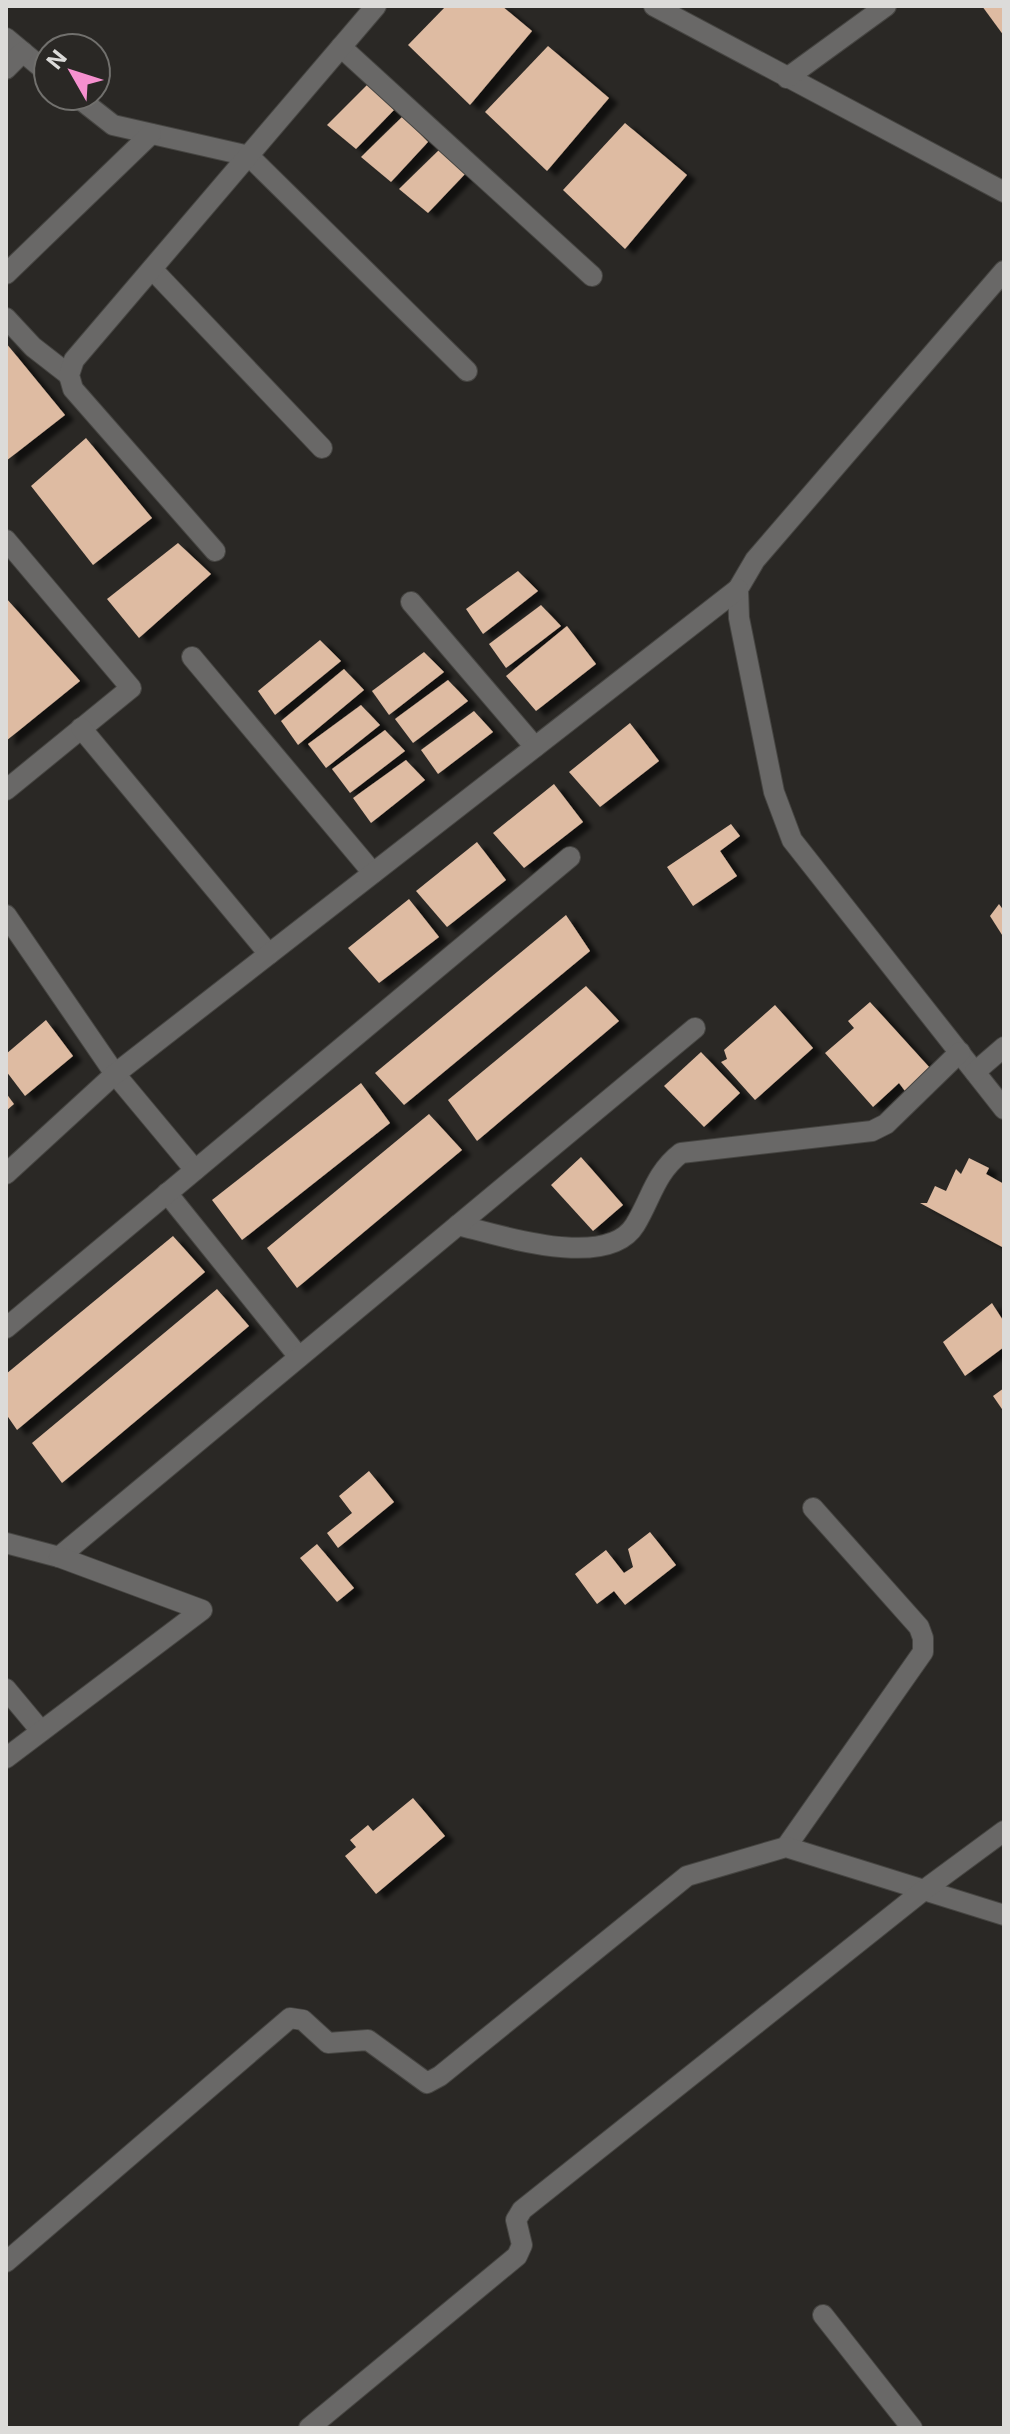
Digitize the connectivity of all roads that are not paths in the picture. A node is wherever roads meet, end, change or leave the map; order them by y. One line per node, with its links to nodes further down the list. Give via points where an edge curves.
1 (376, 6): 5 (street)
2 (654, 6): 9 (street)
3 (886, 6): 9 (street)
4 (6, 38): 6 (street)
5 (341, 47): 12 (street); 17 (street)
6 (23, 52): 7 (street); 8 (street)
7 (32, 60)
8 (6, 69)
9 (787, 78): 13 (street)
10 (96, 112): 11 (street, via 113,125)
11 (151, 134): 12 (street); 16 (street)
12 (249, 156): 14 (street); 19 (street)
13 (1004, 192)
14 (152, 269): 20 (street, via 74,360); 21 (street)
15 (1004, 271): 24 (street, via 755,560)
16 (6, 274)
17 (592, 276)
18 (6, 318): 20 (street)
19 (467, 371)
20 (69, 375): 23 (street, via 73,389)
21 (322, 448)
22 (6, 540): 27 (street, via 131,688)
23 (215, 551)
24 (738, 589): 28 (street); 36 (street, via 739,618 782,820 792,840)
25 (411, 602): 28 (street)
26 (192, 657): 31 (street)
27 (81, 728): 29 (street); 33 (street)
28 (535, 747): 31 (street)
29 (6, 790)
30 (570, 857): 40 (street)
31 (373, 873): 33 (street)
32 (6, 915): 38 (street)
33 (269, 954): 38 (street)
34 (695, 1028): 43 (street)
35 (1004, 1047): 37 (street)
36 (960, 1052): 37 (street); 43 (street, via 886,1124 872,1131 681,1153 665,1166 634,1227 608,1244 557,1248)
37 (975, 1072): 39 (street)
38 (115, 1074): 40 (street); 41 (street)
39 (1004, 1109)
40 (195, 1170): 42 (street)
41 (6, 1174)
42 (167, 1193): 44 (street); 45 (street)
43 (458, 1225): 45 (street)
44 (6, 1328)
45 (299, 1357): 48 (street)
46 (813, 1508): 53 (street, via 919,1627 923,1652)
47 (6, 1543): 48 (street)
48 (59, 1557): 50 (street, via 202,1610)
49 (6, 1689): 50 (street)
50 (41, 1731): 51 (street)
51 (6, 1758)
52 (1004, 1831): 54 (street)
53 (786, 1847): 54 (street); 56 (street, via 687,1876 427,2083 368,2040 328,2043 303,2020 290,2018)
54 (924, 1890): 55 (street); 58 (street, via 522,2210 516,2220 522,2245 517,2256)
55 (1004, 1915)
56 (6, 2262)
57 (823, 2315): 59 (street)
58 (309, 2428)
59 (912, 2428)

